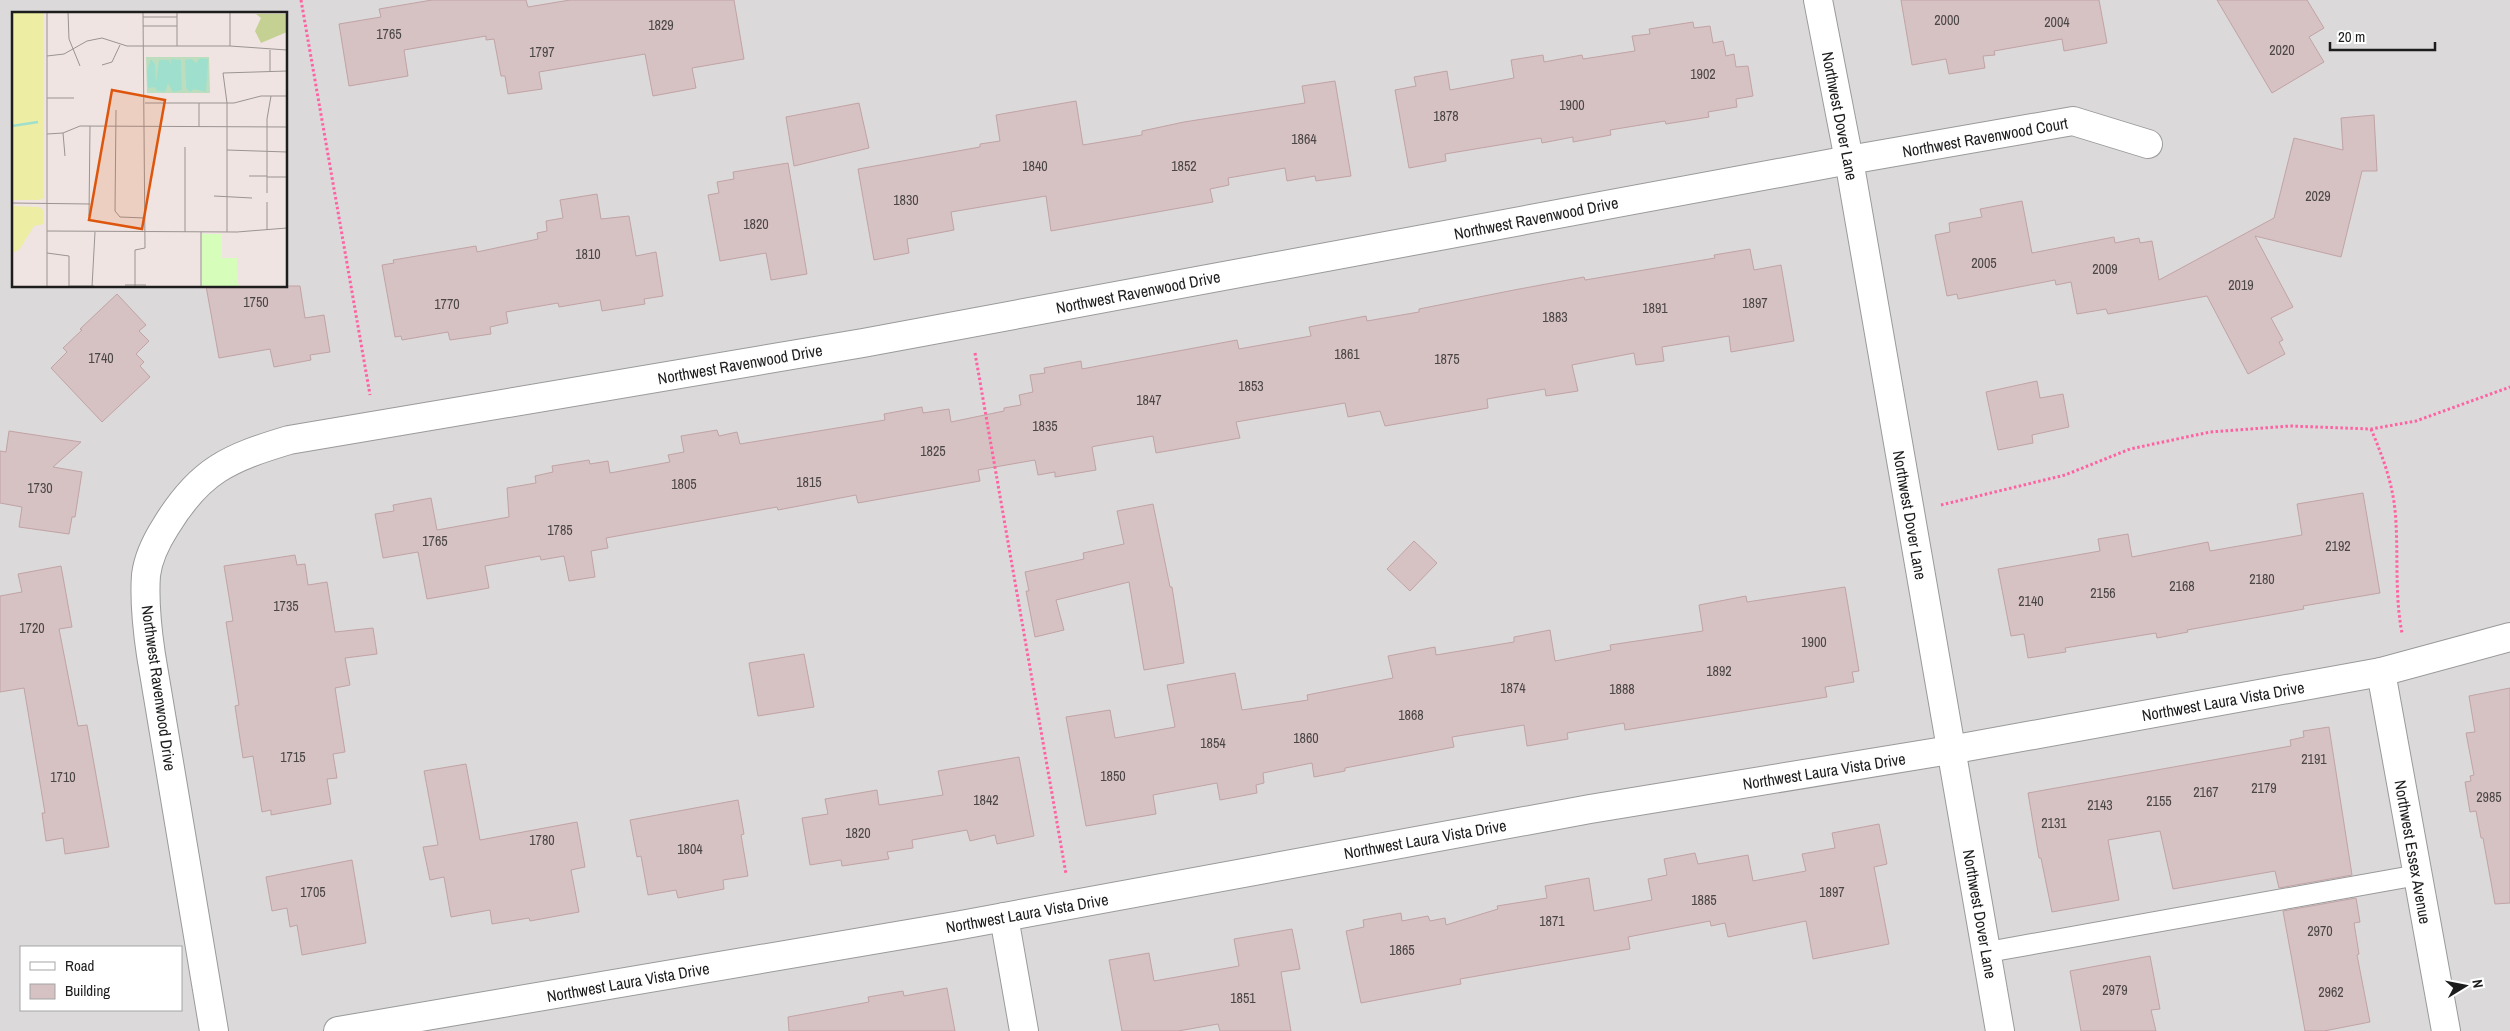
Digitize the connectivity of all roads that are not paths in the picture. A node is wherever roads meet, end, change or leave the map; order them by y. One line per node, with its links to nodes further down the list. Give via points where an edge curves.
1 (1818, 0): 3 (street, Northwest Dover Lane)
2 (2148, 144): 3 (street, Northwest Ravenwood Court, via 2072,121)
3 (1849, 160): 6 (street, Northwest Dover Lane); 10 (street, Northwest Ravenwood Drive, via 970,323 289,440 242,454 208,474 182,498 158,539 146,573 150,655)
4 (2510, 637): 5 (street, Northwest Laura Vista Drive)
5 (2381, 672): 6 (street, Northwest Laura Vista Drive); 7 (street, Northwest Essex Avenue)
6 (1950, 750): 8 (street, Northwest Laura Vista Drive, via 1590,809); 9 (street, Northwest Dover Lane)
7 (2418, 875): 9 (lane); 14 (street, Northwest Essex Avenue)
8 (1004, 917): 11 (street, Northwest Laura Vista Drive); 12 (street)
9 (1988, 952): 13 (street, Northwest Dover Lane)
10 (214, 1031)
11 (338, 1031)
12 (1024, 1031)
13 (2000, 1031)
14 (2446, 1031)

